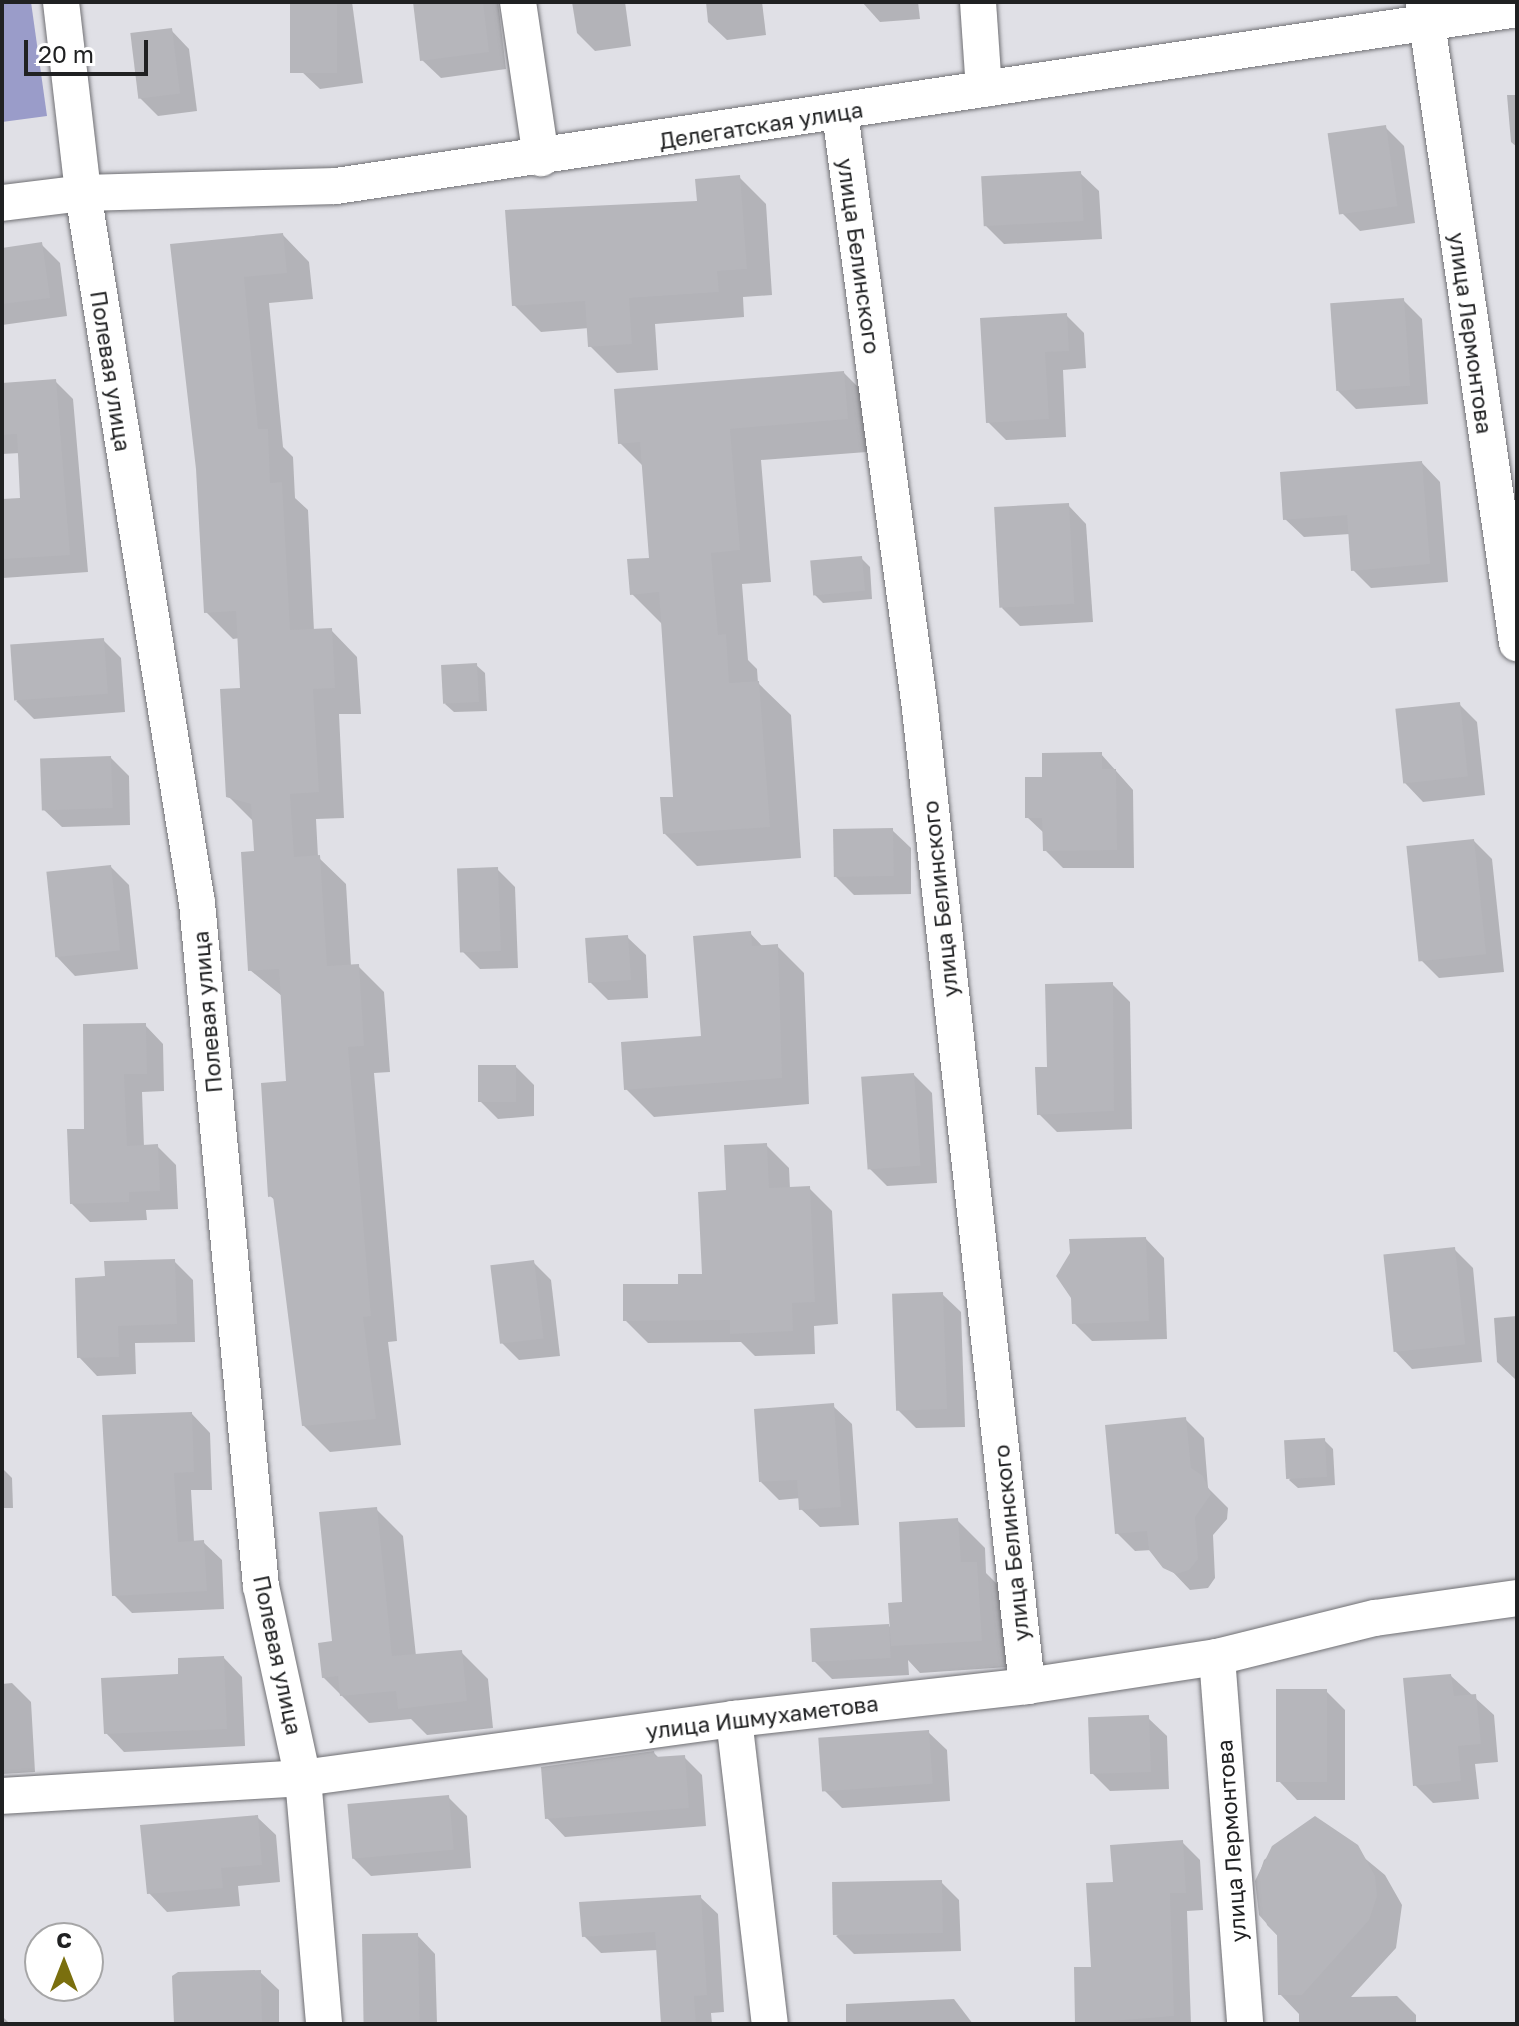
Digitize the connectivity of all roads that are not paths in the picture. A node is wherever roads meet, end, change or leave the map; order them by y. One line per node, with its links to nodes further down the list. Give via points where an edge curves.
1 (61, 2): 9 (street, Полевая улица)
2 (518, 2): 8 (street)
3 (978, 2): 6 (street)
4 (1517, 9): 5 (street, Делегатская улица)
5 (1425, 13): 6 (street, Делегатская улица); 11 (street, улица Лермонтова)
6 (984, 89): 7 (street, Делегатская улица)
7 (840, 113): 8 (street, Делегатская улица); 14 (street, улица Белинского, via 920,709)
8 (541, 158): 9 (street, Делегатская улица, via 336,186)
9 (83, 193): 10 (street, Делегатская улица); 16 (street, Полевая улица, via 197,903 261,1586)
10 (2, 203)
11 (1517, 643)
12 (1517, 1598): 13 (street, улица Ишмухаметова, via 1375,1618)
13 (1217, 1657): 14 (street, улица Ишмухаметова); 20 (street, улица Лермонтова)
14 (1027, 1686): 15 (street, улица Ишмухаметова)
15 (734, 1719): 16 (street, улица Ишмухаметова); 19 (street)
16 (303, 1778): 17 (street, улица Ишмухаметова); 18 (street, Полевая улица)
17 (2, 1796)
18 (324, 2024)
19 (770, 2024)
20 (1245, 2024)

